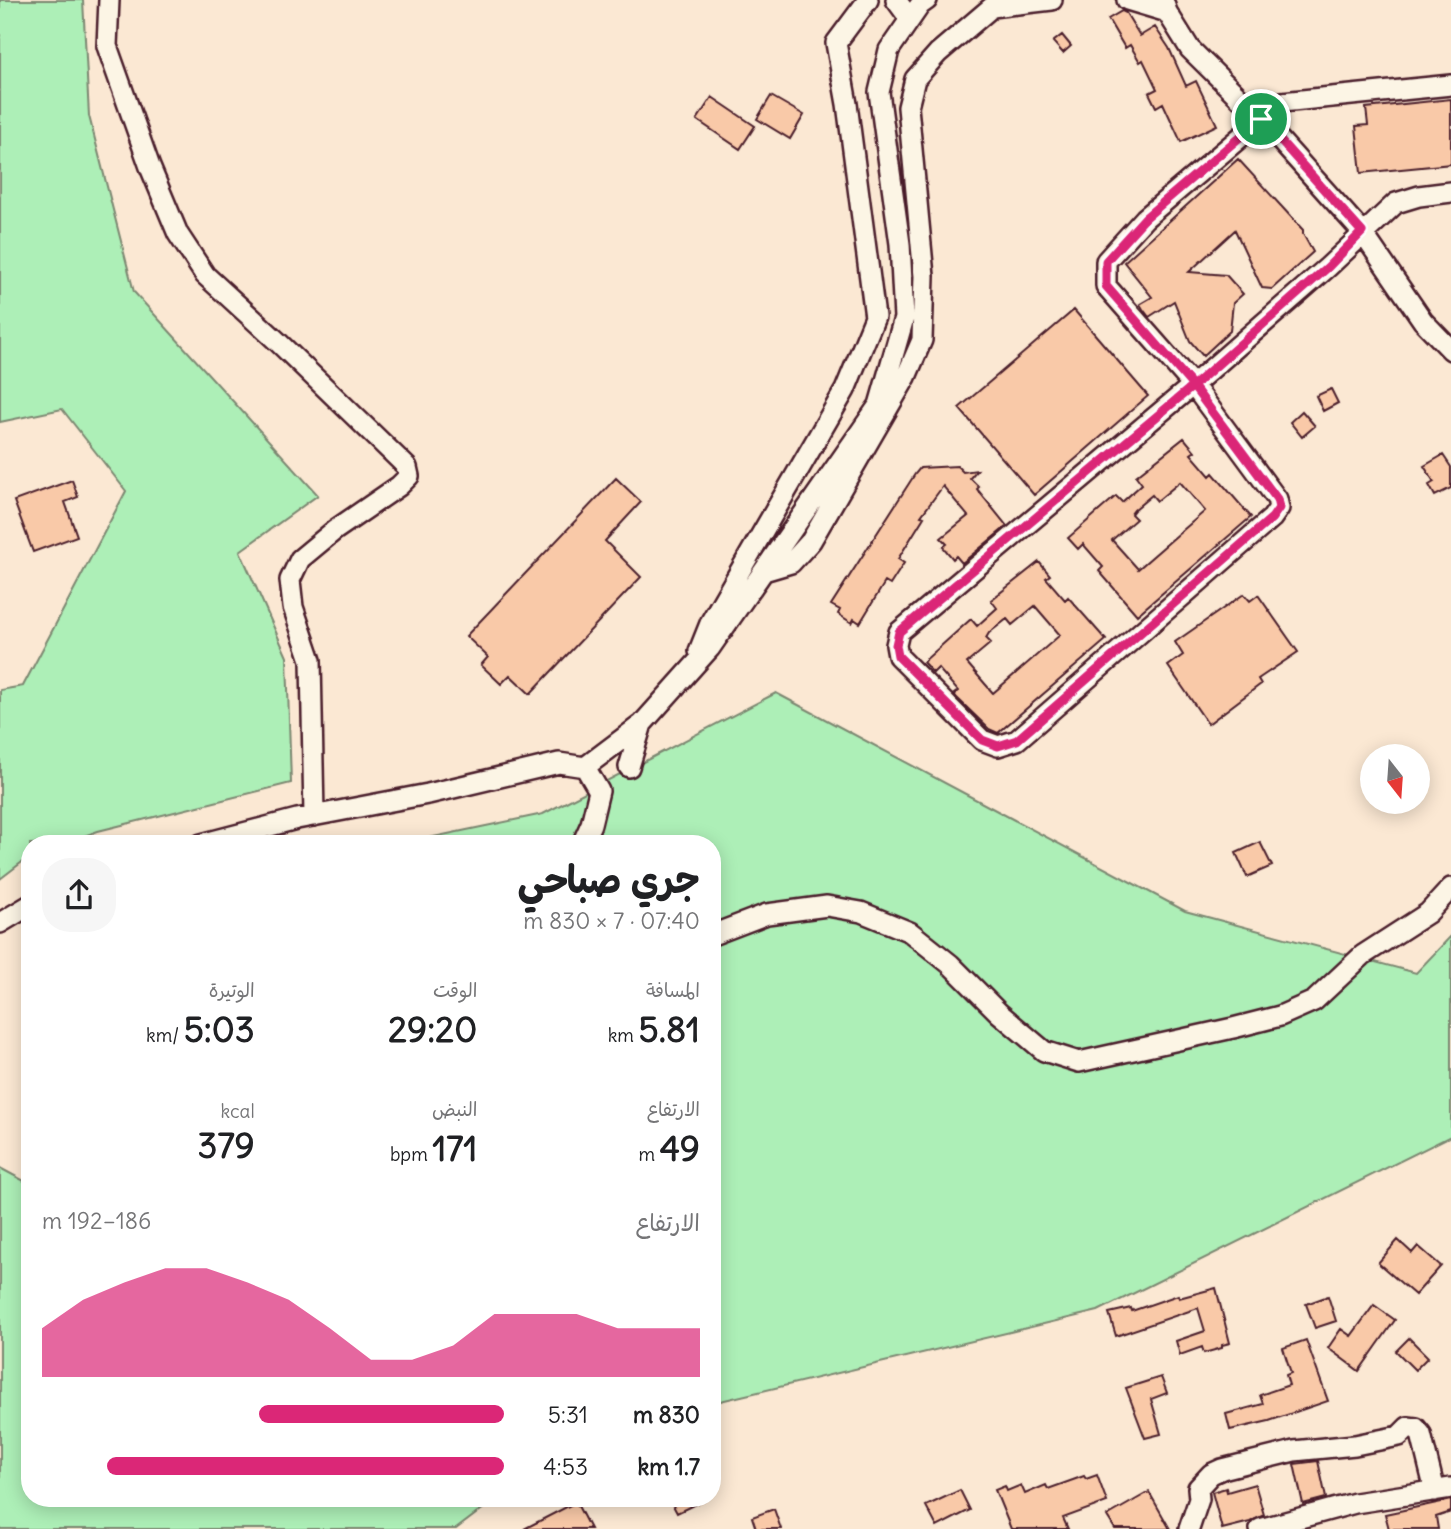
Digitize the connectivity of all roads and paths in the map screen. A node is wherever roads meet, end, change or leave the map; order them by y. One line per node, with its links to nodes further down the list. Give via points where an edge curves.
1 (109, 0): 10 (street)
2 (125, 0): 10 (street)
3 (868, 0): 18 (street, via 836,43 875,317 845,390 710,621)
4 (896, 0): 9 (street)
5 (927, 0): 9 (street)
6 (1052, 0): 17 (street, via 992,7 915,79 908,107 925,276 922,340 906,377 811,541 791,563)
7 (1127, 0): 8 (street)
8 (1165, 6): 12 (street, via 1190,49)
9 (910, 19): 17 (street, via 889,50 879,92 900,244 904,318 879,405)
10 (108, 21): 22 (street, via 107,46 150,167 178,234 205,275 407,467 409,476 398,486 300,559 290,580 293,607 311,660)
11 (1451, 85): 12 (street, via 1282,102)
12 (1261, 119): 14 (street); 16 (street, via 1145,218 1106,261 1106,286)
13 (1451, 192): 14 (street, via 1396,203)
14 (1362, 232): 15 (street, via 1423,321); 16 (street)
15 (1451, 350)
16 (1193, 386): 16 (street, via 899,632 898,656 982,740 998,746 1017,740 1279,508 1277,499)
17 (764, 571): 18 (street)
18 (692, 667): 19 (street)
19 (642, 724): 20 (street); 21 (street)
20 (585, 767): 22 (street, via 559,763); 24 (street, via 599,791)
21 (629, 767)
22 (314, 816): 23 (street)
23 (237, 835)
24 (586, 835)
25 (1451, 888): 28 (street, via 1427,913 1363,955 1314,1001 1280,1016 1079,1062 1044,1051 910,932 861,912 827,906 767,914)
26 (21, 910): 27 (street)
27 (0, 923)
28 (721, 932)
29 (1443, 1490): 30 (street, via 1422,1434 1408,1427 1399,1436 1294,1451 1211,1474 1198,1488); 31 (street, via 1355,1503)
30 (1189, 1529)
31 (1260, 1529)

